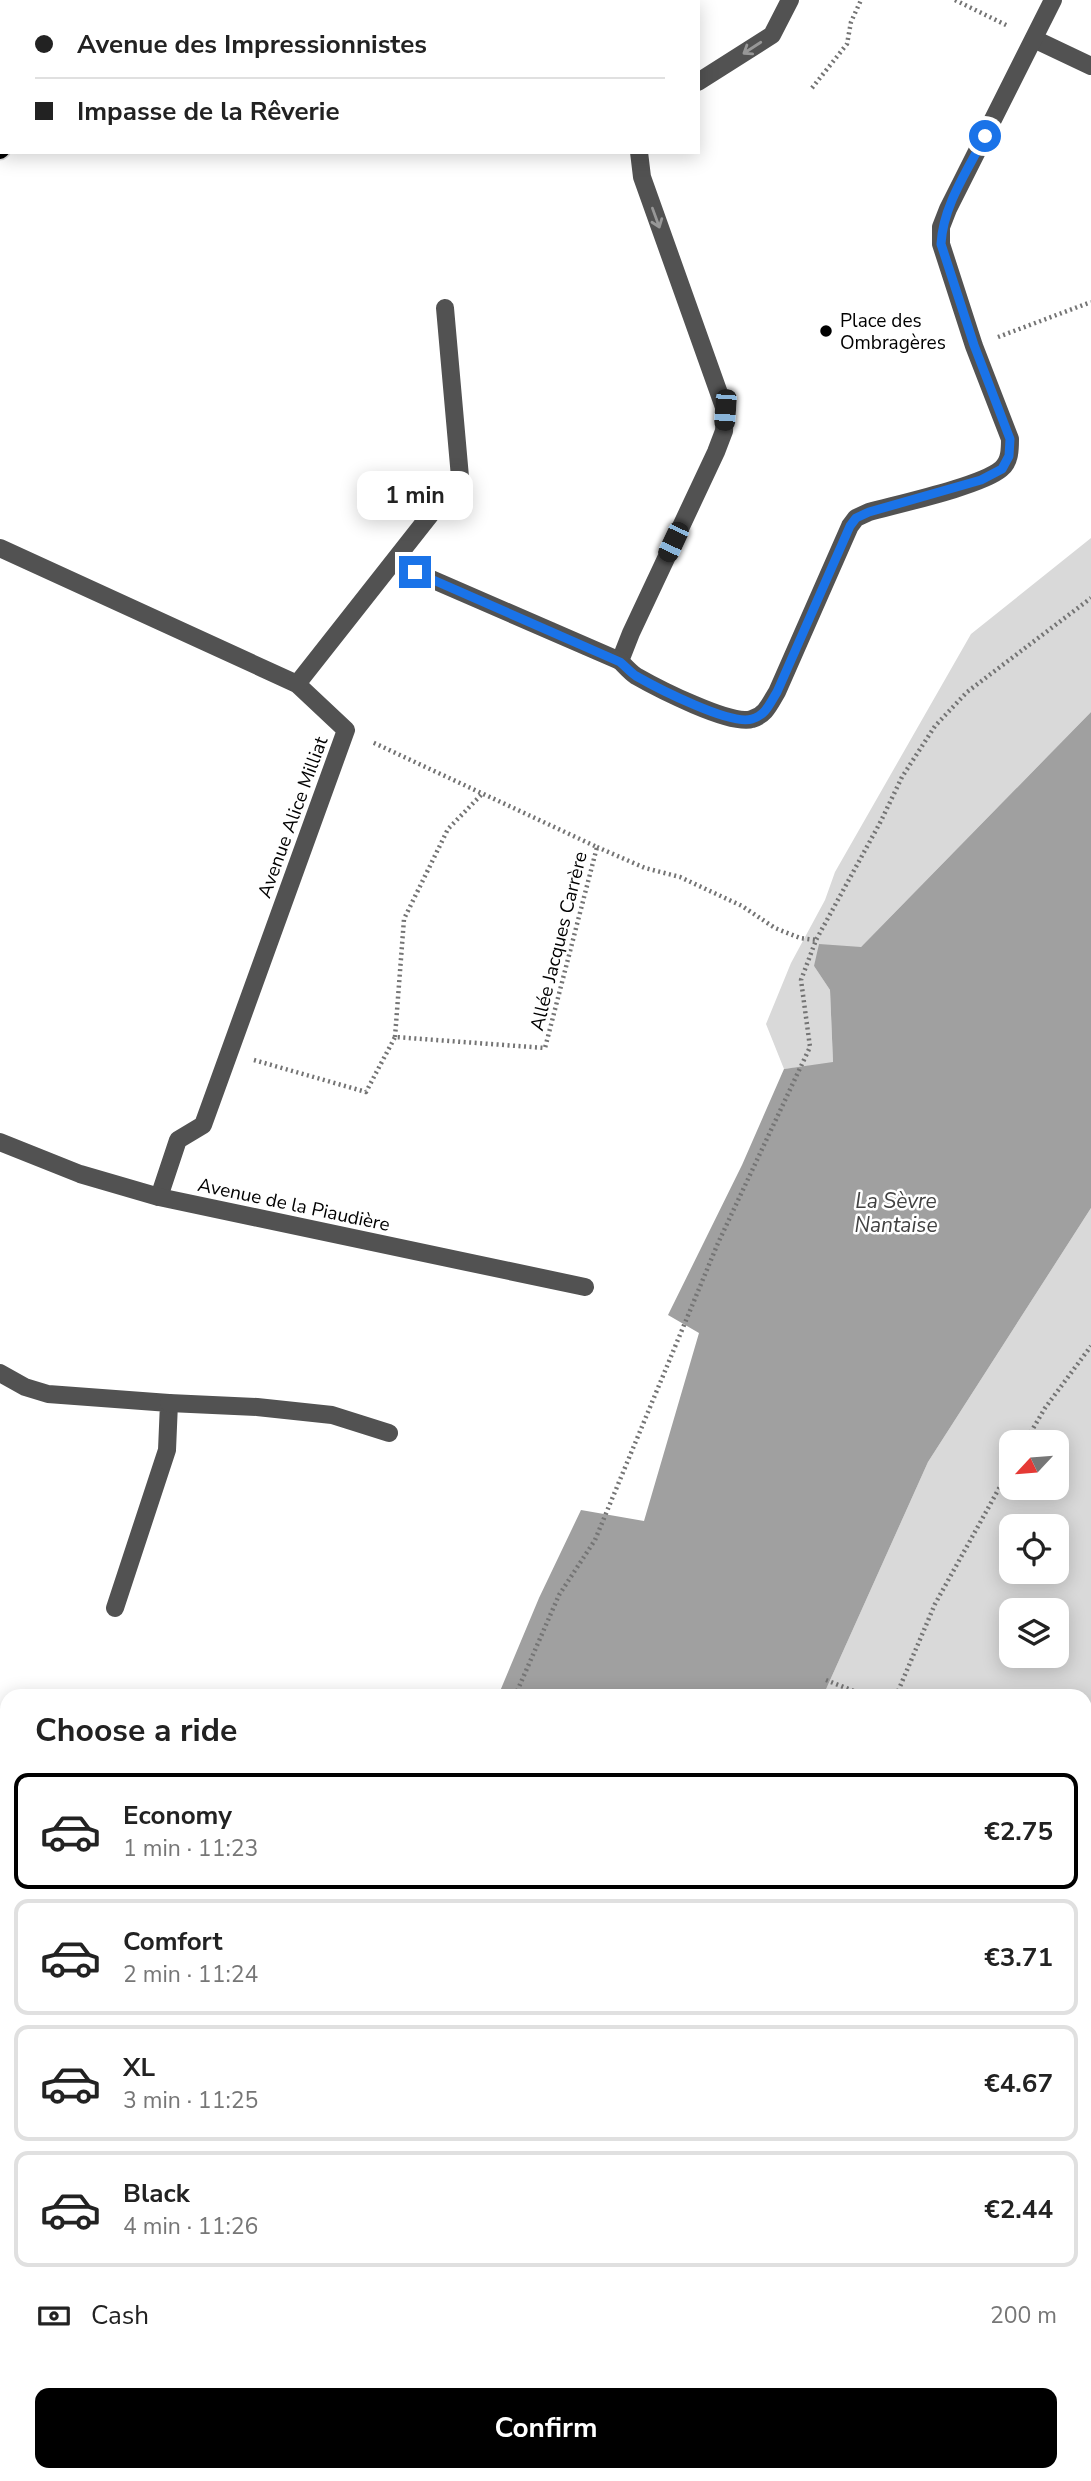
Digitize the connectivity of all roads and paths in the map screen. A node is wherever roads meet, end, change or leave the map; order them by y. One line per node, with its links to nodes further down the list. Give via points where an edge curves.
1 (790, 0): 8 (street, one-way to 8, via 772,35)
2 (861, 0): 9 (path, via 847,44)
3 (955, 0): 5 (path)
4 (1053, 0): 6 (street)
5 (983, 14)
6 (1034, 39): 7 (street); 13 (street, via 942,227 941,244)
7 (1091, 66)
8 (700, 81)
9 (812, 88)
10 (639, 154): 17 (street, one-way to 17, via 642,177 725,410 724,431)
11 (1091, 302): 13 (path)
12 (445, 308): 18 (street, via 460,477)
13 (974, 345): 17 (street, via 1010,439 1002,469 981,480 856,518 765,712 742,721 721,716 634,675)
14 (0, 548): 18 (street, Avenue Alice Milliat)
15 (415, 572): 17 (street)
16 (1091, 598): 22 (path, via 967,692 935,726 902,777)
17 (620, 662)
18 (297, 684): 19 (street, Avenue Alice Milliat)
19 (345, 730): 20 (path, Allée Jacques Carrère); 24 (street, Avenue Alice Milliat)
20 (483, 793): 21 (path, Allée Jacques Carrère); 23 (path, via 448,829 404,919)
21 (597, 847): 22 (path, via 680,877 742,906 775,928); 23 (path, Allée Jacques Carrère, via 545,1048)
22 (816, 940): 36 (path, via 801,980 810,1047 718,1243 595,1540 559,1595)
23 (395, 1037): 24 (path, via 366,1092)
24 (229, 1053): 26 (street, Avenue Alice Milliat, via 204,1125 178,1140)
25 (0, 1142): 26 (street, Avenue de la Piaudière, via 80,1174)
26 (159, 1197): 27 (street, Avenue de la Piaudière)
27 (585, 1287)
28 (1091, 1346): 31 (path)
29 (0, 1373): 30 (street, via 48,1394)
30 (170, 1403): 32 (street, via 332,1415); 34 (street, via 167,1450)
31 (1032, 1430)
32 (389, 1433)
33 (999, 1488): 38 (path, via 935,1604)
34 (115, 1608)
35 (826, 1680): 37 (path)
36 (518, 1689)
37 (848, 1689)
38 (899, 1689)

